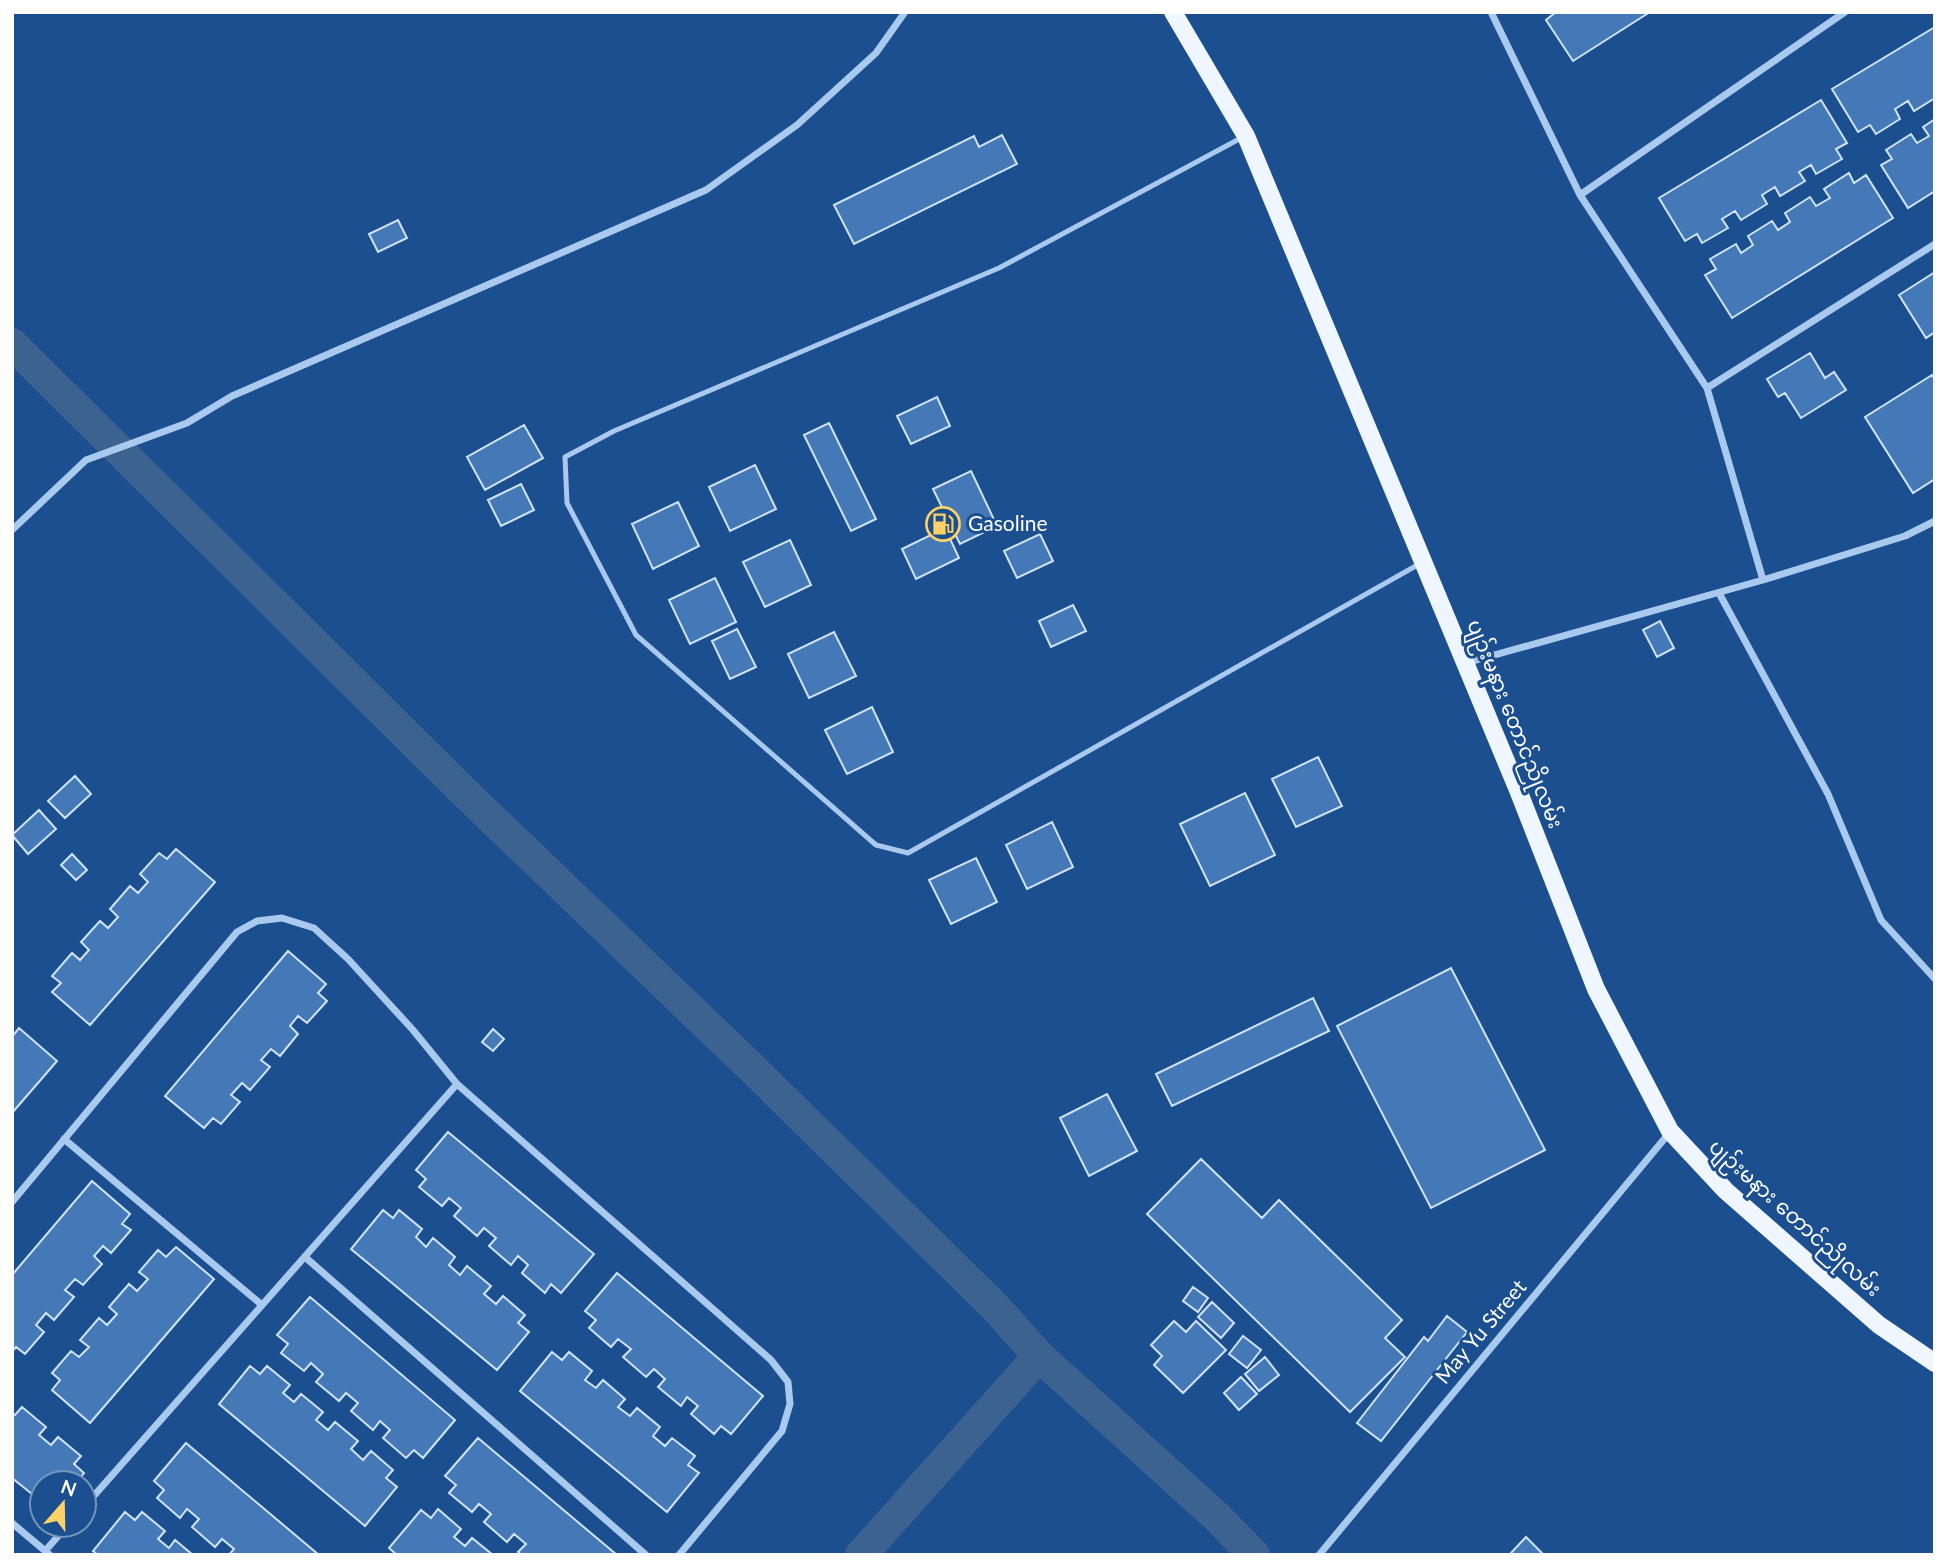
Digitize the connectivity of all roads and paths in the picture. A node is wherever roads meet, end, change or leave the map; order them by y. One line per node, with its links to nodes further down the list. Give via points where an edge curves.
1 (905, 12): 10 (street, via 876,53 797,125 706,190 232,396 187,423 86,460)
2 (1173, 12): 5 (main road, ပျဉ်းမနား တောင်ညိုလမ်း)
3 (1491, 12): 6 (street)
4 (1845, 12): 6 (street)
5 (1247, 136): 11 (main road, ပျဉ်းမနား တောင်ညိုလမ်း); 11 (lane, via 999,268 614,431 565,457 568,503 636,635 876,845 908,853)
6 (1580, 195): 8 (street)
7 (1935, 244): 8 (street)
8 (1707, 388): 12 (street)
9 (1935, 521): 12 (street, via 1905,536)
10 (12, 530)
11 (1424, 561): 14 (main road, ပျဉ်းမနား တောင်ညိုလမ်း)
12 (1763, 580): 13 (street)
13 (1719, 593): 14 (street); 15 (street, via 1828,794 1881,920)
14 (1466, 663): 17 (main road, ပျဉ်းမနား တောင်ညိုလမ်း, via 1597,989)
15 (1935, 979)
16 (457, 1084): 18 (street, via 348,959 314,929 282,918 257,921 237,932); 20 (street); 27 (street, via 771,1360 788,1382 790,1404 782,1431)
17 (1670, 1131): 22 (main road, ပျဉ်းမနား တောင်ညိုလမ်း, via 1736,1200 1879,1325); 28 (street, May Yu Street)
18 (64, 1139): 19 (street); 21 (street)
19 (12, 1202)
20 (305, 1257): 21 (street); 26 (street)
21 (262, 1305): 23 (street)
22 (1935, 1363)
23 (98, 1491)
24 (12, 1523): 25 (street)
25 (48, 1553)
26 (646, 1555)
27 (679, 1555)
28 (1319, 1555)

